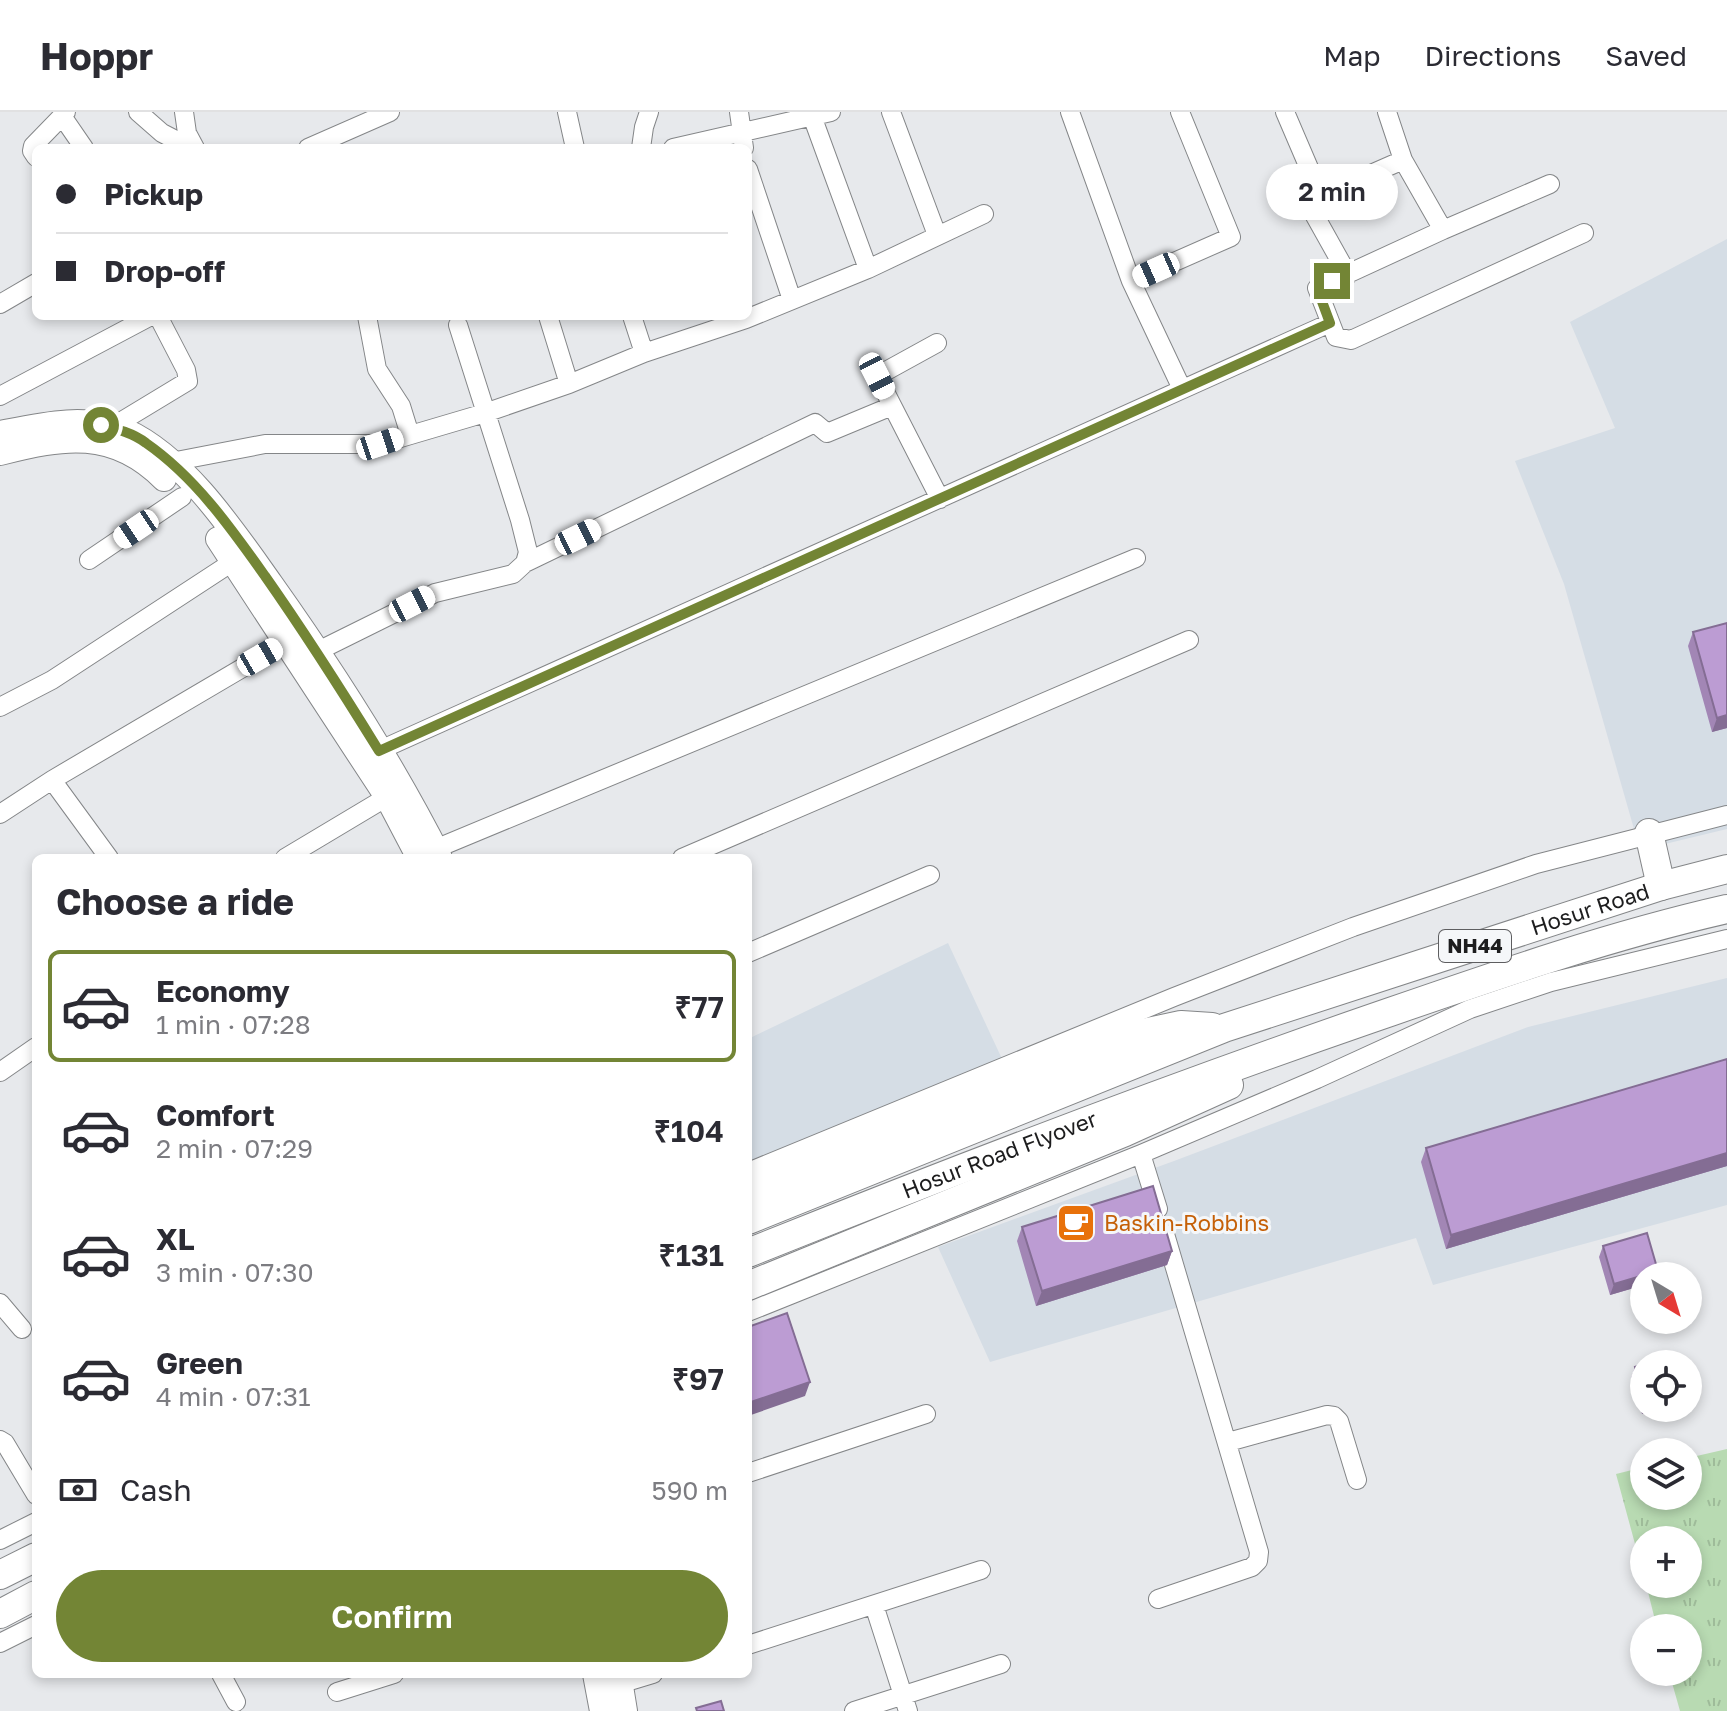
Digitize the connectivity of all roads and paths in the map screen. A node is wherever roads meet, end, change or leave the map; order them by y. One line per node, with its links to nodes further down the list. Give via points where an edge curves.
1 (138, 112): 18 (street)
2 (184, 112): 19 (street)
3 (390, 112): 20 (street)
4 (567, 112): 21 (street)
5 (649, 112): 22 (street)
6 (739, 112): 15 (street)
7 (891, 112): 31 (street)
8 (1070, 112): 34 (street)
9 (1180, 112): 34 (street, via 1231,237)
10 (1285, 112): 27 (street)
11 (1387, 112): 24 (street)
12 (64, 114): 16 (street); 17 (street)
13 (822, 114): 14 (street); 32 (street)
14 (790, 117): 15 (street)
15 (742, 140): 23 (street)
16 (35, 144)
17 (82, 144)
18 (185, 144)
19 (191, 144)
20 (317, 144)
21 (574, 144)
22 (642, 144)
23 (708, 144)
24 (1403, 160): 27 (street); 29 (street)
25 (752, 181): 36 (street)
26 (1550, 184): 29 (street)
27 (1321, 196): 33 (street, via 1310,207)
28 (984, 214): 31 (street)
29 (1443, 230): 33 (street)
30 (1584, 233): 45 (street, via 1351,340 1336,337)
31 (937, 235): 32 (street)
32 (868, 269): 36 (street)
33 (1348, 275): 45 (street, via 1317,288)
34 (1131, 281): 50 (street)
35 (32, 285): 37 (street)
36 (792, 300): 38 (street)
37 (0, 304)
38 (752, 311)
39 (143, 320): 51 (street)
40 (160, 320): 54 (street, via 188,381)
41 (368, 320): 56 (street, via 377,369 401,406)
42 (549, 320): 49 (street)
43 (633, 320): 48 (street)
44 (714, 322): 48 (street)
45 (1330, 323): 50 (street)
46 (458, 325): 53 (street)
47 (937, 343): 52 (street, via 877,376)
48 (644, 353): 49 (street)
49 (569, 384): 53 (street)
50 (1182, 389): 60 (street)
51 (0, 396)
52 (892, 406): 60 (street); 64 (street, via 827,433 815,423)
53 (485, 413): 56 (street); 64 (street, via 520,520 528,552)
54 (112, 427): 55 (main road, via 75,422); 58 (main road)
55 (0, 433)
56 (410, 435): 58 (street, via 380,444 265,444)
57 (0, 453): 59 (main road, via 74,439 119,447 152,467)
58 (171, 462): 65 (main road, via 234,533)
59 (182, 497): 62 (street); 63 (main road)
60 (940, 499): 69 (street)
61 (1136, 558): 79 (street)
62 (89, 560)
63 (234, 561): 65 (main road); 68 (street, via 52,680)
64 (525, 563): 67 (street, via 513,574 435,593)
65 (295, 637): 67 (main road); 69 (main road); 70 (street)
66 (1189, 640): 80 (street)
67 (318, 651): 69 (main road)
68 (0, 707)
69 (371, 755): 71 (main road); 77 (main road)
70 (52, 780): 72 (street); 75 (street)
71 (387, 797): 76 (street); 78 (main road)
72 (0, 814)
73 (1727, 815): 74 (street)
74 (1649, 833): 83 (highway); 92 (street, via 1536,864 1353,927)
75 (106, 854)
76 (292, 854)
77 (430, 854)
78 (430, 854)
79 (433, 854)
80 (691, 854)
81 (1727, 869): 83 (highway, Hosur Road / NH44)
82 (930, 875): 86 (street)
83 (1661, 886): 87 (highway, Hosur Road / NH44)
84 (1727, 909): 89 (highway, Hosur Road / NH44, via 1457,989)
85 (1727, 939): 91 (street, via 1551,982 1470,1009)
86 (752, 951)
87 (1224, 1028): 93 (highway, via 1181,1025 1134,1035); 94 (highway, Hosur Road Flyover / NH44)
88 (32, 1049): 90 (street)
89 (1252, 1060): 95 (highway, Hosur Road Flyover / NH44); 96 (highway, via 1244,1078 1181,1107)
90 (2, 1067)
91 (1141, 1154): 98 (street); 102 (street)
92 (752, 1170)
93 (752, 1189)
94 (759, 1215)
95 (752, 1251)
96 (752, 1284)
97 (0, 1303): 99 (street)
98 (752, 1310)
99 (22, 1329)
100 (926, 1414): 103 (street)
101 (0, 1440): 105 (street)
102 (1228, 1442): 104 (street, via 1334,1416); 112 (street, via 1258,1561)
103 (752, 1472)
104 (1357, 1480)
105 (32, 1488)
106 (32, 1524): 107 (street)
107 (0, 1540)
108 (32, 1559): 110 (highway)
109 (981, 1570): 113 (street)
110 (0, 1575)
111 (32, 1597): 114 (highway)
112 (1158, 1599)
113 (874, 1605): 117 (street); 125 (street)
114 (0, 1614)
115 (32, 1627): 116 (street)
116 (0, 1643)
117 (752, 1644)
118 (1001, 1664): 125 (street)
119 (223, 1678): 124 (street)
120 (381, 1678): 123 (street)
121 (596, 1678): 126 (main road)
122 (620, 1679): 127 (main road)
123 (337, 1692)
124 (236, 1702)
125 (906, 1703): 128 (street)
126 (602, 1711)
127 (625, 1711)
128 (854, 1711)

